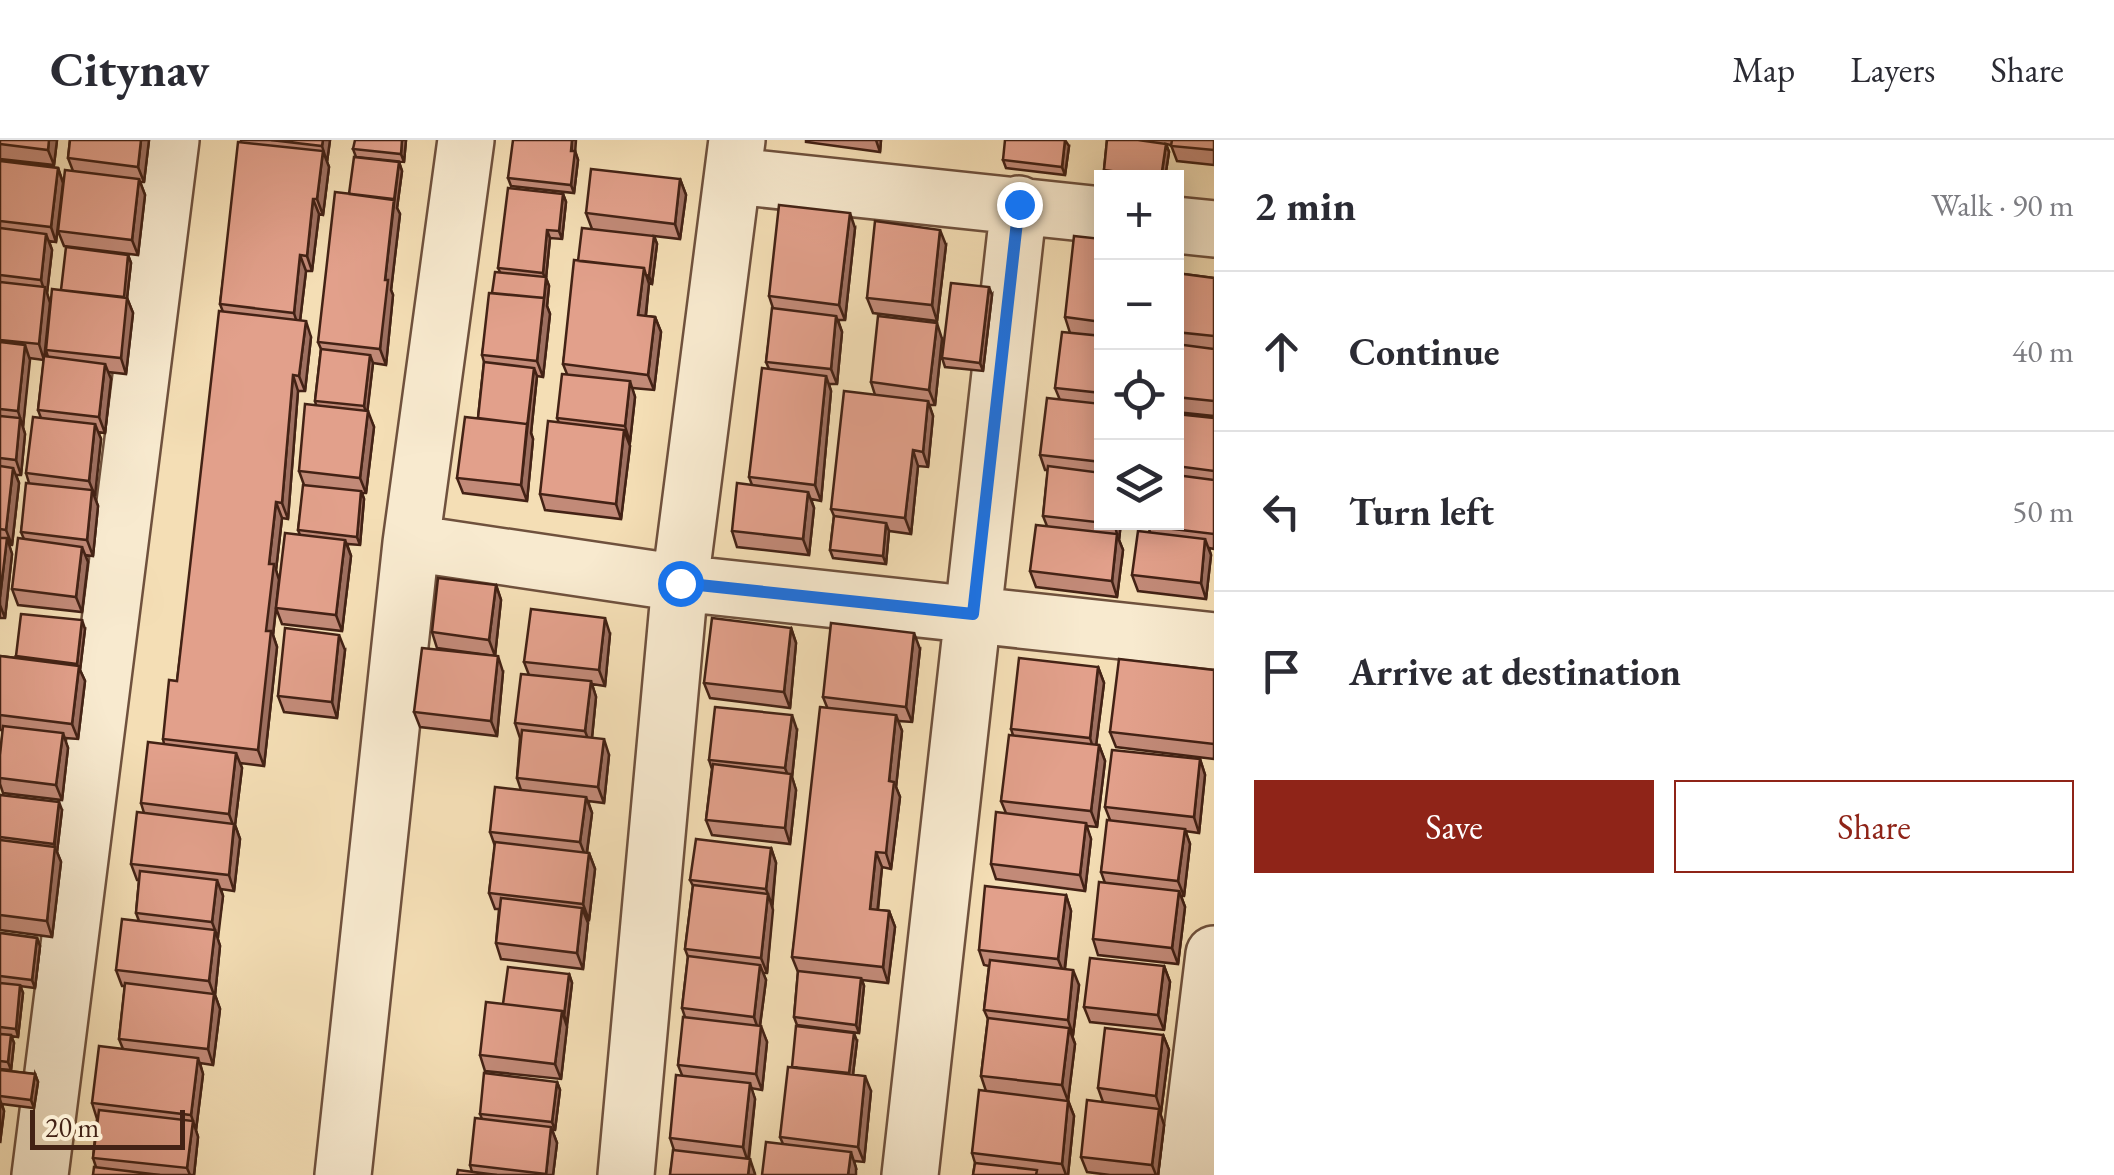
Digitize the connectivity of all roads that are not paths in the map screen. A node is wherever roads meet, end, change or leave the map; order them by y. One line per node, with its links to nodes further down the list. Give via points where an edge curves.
1 (171, 140): 13 (street)
2 (466, 140): 8 (street)
3 (735, 158): 4 (street); 9 (street)
4 (1019, 204): 5 (street); 10 (street)
5 (1094, 214)
6 (1184, 226): 7 (street)
7 (1214, 230)
8 (411, 543): 9 (street); 14 (street)
9 (680, 583): 10 (street); 15 (street)
10 (973, 614): 11 (street); 16 (street)
11 (1214, 642)
12 (1214, 954): 17 (street)
13 (40, 1175)
14 (344, 1175)
15 (626, 1175)
16 (910, 1175)
17 (1187, 1175)

